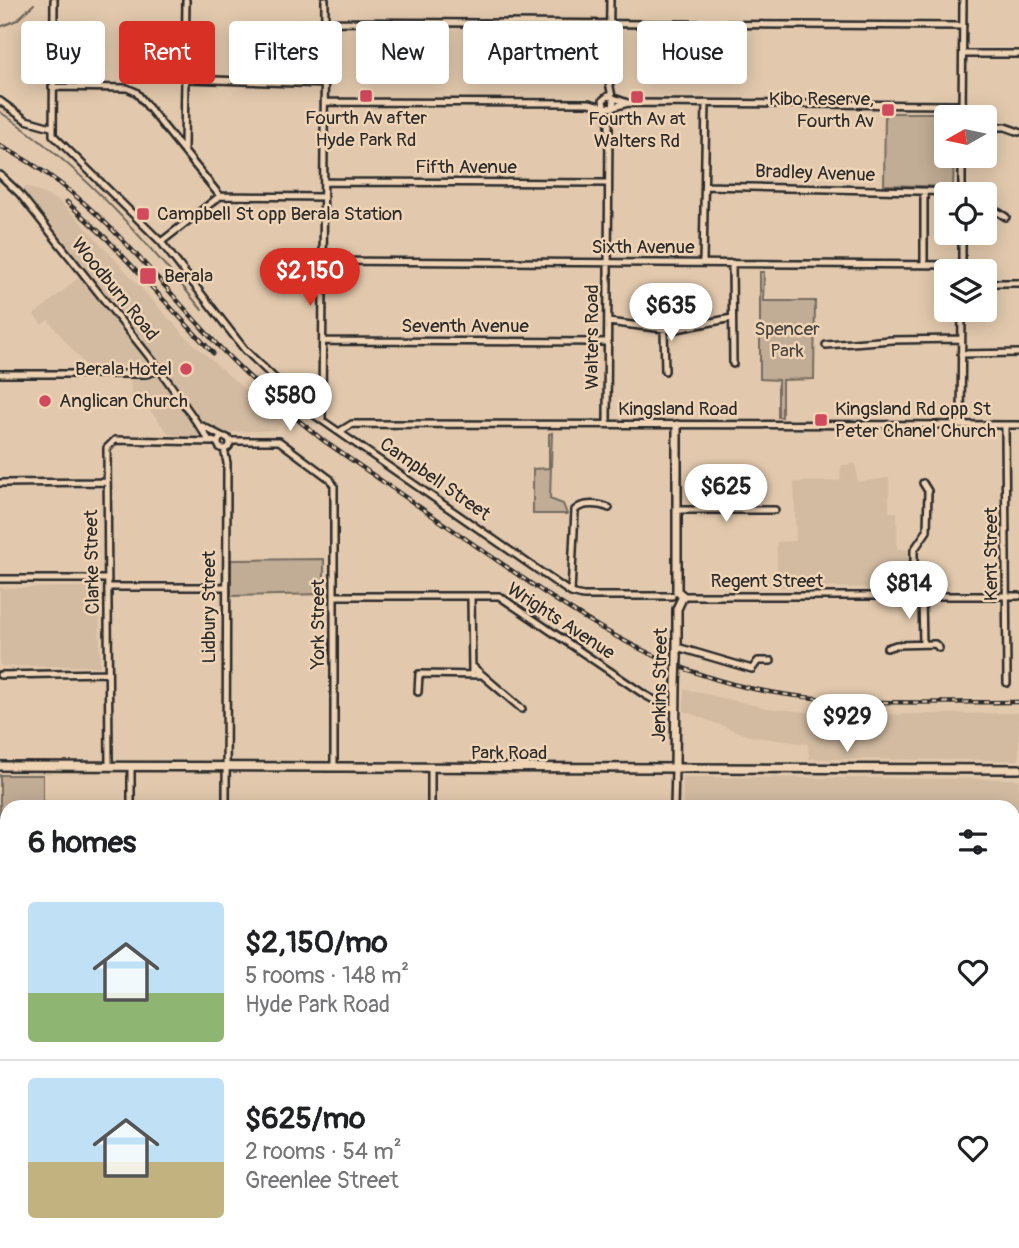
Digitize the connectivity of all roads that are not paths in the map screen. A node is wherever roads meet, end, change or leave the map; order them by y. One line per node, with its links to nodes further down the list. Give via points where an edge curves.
1 (54, 0): 19 (street)
2 (186, 0): 6 (street)
3 (325, 0): 7 (street)
4 (610, 0): 8 (street)
5 (963, 0): 12 (street)
6 (186, 21)
7 (325, 21)
8 (610, 21)
9 (342, 22): 10 (street)
10 (463, 23)
11 (623, 24): 12 (street)
12 (963, 26): 13 (street)
13 (963, 54): 14 (street); 27 (street)
14 (1019, 54)
15 (186, 84): 34 (street)
16 (325, 84): 23 (street)
17 (608, 84): 20 (street)
18 (610, 84): 21 (street)
19 (52, 87): 31 (street); 34 (street, via 136,92)
20 (604, 98): 21 (street); 24 (street); 28 (street, Walters Road)
21 (613, 98): 25 (street); 29 (street, Walters Road)
22 (0, 101): 31 (street, via 26,120)
23 (325, 102): 24 (street); 36 (street)
24 (589, 103): 28 (street)
25 (628, 103): 26 (street); 29 (street)
26 (706, 103): 27 (street); 38 (street)
27 (962, 105)
28 (604, 107): 29 (street); 30 (street, Walters Road)
29 (614, 107): 30 (street, Walters Road)
30 (609, 124): 37 (street, Walters Road)
31 (51, 127): 45 (street, Campbell Street, via 55,137)
32 (998, 128): 33 (street)
33 (1019, 132)
34 (184, 149): 41 (street)
35 (0, 175): 65 (street, Woodburn Road)
36 (324, 182): 37 (street, Fifth Avenue); 42 (street)
37 (608, 183): 47 (street, Walters Road)
38 (705, 186): 39 (street, Bradley Avenue); 48 (street)
39 (924, 191): 40 (street, Bradley Avenue); 50 (street)
40 (934, 192)
41 (220, 196): 42 (street); 45 (street)
42 (324, 197): 46 (street)
43 (997, 215): 44 (street)
44 (1006, 217)
45 (161, 242): 68 (street, Campbell Street, via 245,350)
46 (324, 261): 47 (street, Sixth Avenue); 59 (street)
47 (608, 263): 48 (street, Sixth Avenue); 55 (street, Walters Road)
48 (703, 263): 49 (street, Sixth Avenue)
49 (732, 263): 50 (street, Sixth Avenue); 54 (street)
50 (924, 265): 51 (street, Sixth Avenue)
51 (934, 266)
52 (997, 283): 53 (street)
53 (1019, 283)
54 (732, 318): 57 (street); 64 (street)
55 (608, 322): 57 (street); 60 (street, Walters Road)
56 (962, 322): 58 (street)
57 (664, 330): 66 (street)
58 (961, 339): 61 (street); 63 (street)
59 (323, 341): 60 (street, Seventh Avenue); 68 (street)
60 (607, 342): 69 (street, Walters Road)
61 (826, 345)
62 (1019, 353): 63 (street)
63 (961, 354): 73 (street)
64 (733, 364)
65 (160, 370): 67 (street, via 146,374); 74 (street, Woodburn Road)
66 (665, 371)
67 (0, 374)
68 (322, 421): 75 (street, Campbell Street)
69 (607, 424): 70 (street, Kingsland Road); 75 (street, Kingsland Road, via 352,424)
70 (677, 425): 73 (street, Kingsland Road); 85 (main road, Jenkins Street)
71 (1005, 425): 72 (street, Kingsland Road); 73 (street, Kingsland Road); 96 (street, Kent Street)
72 (1019, 425)
73 (961, 426)
74 (203, 429): 76 (street, Woodburn Road); 77 (street, via 201,436); 79 (street, Woodburn Road)
75 (339, 432): 91 (street, Campbell Street)
76 (223, 437): 78 (street, Woodburn Road); 79 (street)
77 (191, 440): 79 (street, Clarke Street); 81 (street, Clarke Street, via 112,441 107,448)
78 (230, 441): 80 (street); 92 (street, York Street, via 279,441 332,481)
79 (215, 443): 80 (street, Woodburn Road)
80 (224, 449): 90 (street, Lidbury Street)
81 (107, 482): 83 (street); 88 (street, Clarke Street)
82 (923, 483): 99 (street, via 928,491 928,531 914,550)
83 (0, 484)
84 (609, 508): 91 (street, via 580,505 575,510)
85 (677, 510): 86 (street); 95 (main road, Jenkins Street)
86 (775, 510)
87 (0, 579): 88 (street)
88 (108, 579): 89 (street, Clarke Street)
89 (108, 587): 90 (street); 106 (street, Clarke Street)
90 (225, 587): 117 (street, Lidbury Street)
91 (571, 593): 94 (street, Campbell Street)
92 (334, 596): 93 (street, Wrights Avenue); 118 (street, York Street)
93 (471, 596): 105 (street); 112 (street, Wrights Avenue, via 503,598 645,695)
94 (583, 596): 95 (street, Regent Street)
95 (677, 596): 99 (street, Regent Street); 101 (main road, Jenkins Street)
96 (1007, 596): 97 (street, Regent Street); 98 (street, Regent Street); 110 (street, Kent Street)
97 (1019, 596)
98 (922, 597): 99 (street, Regent Street); 100 (street)
99 (914, 598)
100 (923, 644): 102 (street); 103 (street)
101 (677, 647): 104 (street, via 752,669 758,661); 112 (main road, Jenkins Street, bridge)
102 (887, 648)
103 (939, 648)
104 (771, 661)
105 (471, 666): 108 (street); 109 (street)
106 (108, 673): 107 (street); 114 (street, Clarke Street)
107 (0, 675)
108 (472, 675): 109 (street); 111 (street, via 419,674)
109 (482, 675): 113 (street)
110 (1007, 683)
111 (418, 692)
112 (676, 708): 120 (main road, Jenkins Street)
113 (522, 709)
114 (109, 765): 115 (main road, Park Road); 116 (main road, Park Road)
115 (131, 765): 117 (main road, Park Road); 122 (street)
116 (0, 766)
117 (225, 766): 118 (main road, Park Road); 123 (street, Lidbury Street)
118 (334, 767): 119 (main road, Park Road)
119 (431, 768): 120 (main road, Park Road); 124 (street)
120 (675, 769): 121 (main road, Park Road); 125 (street)
121 (1019, 769)
122 (131, 800)
123 (226, 800)
124 (431, 800)
125 (674, 800)

